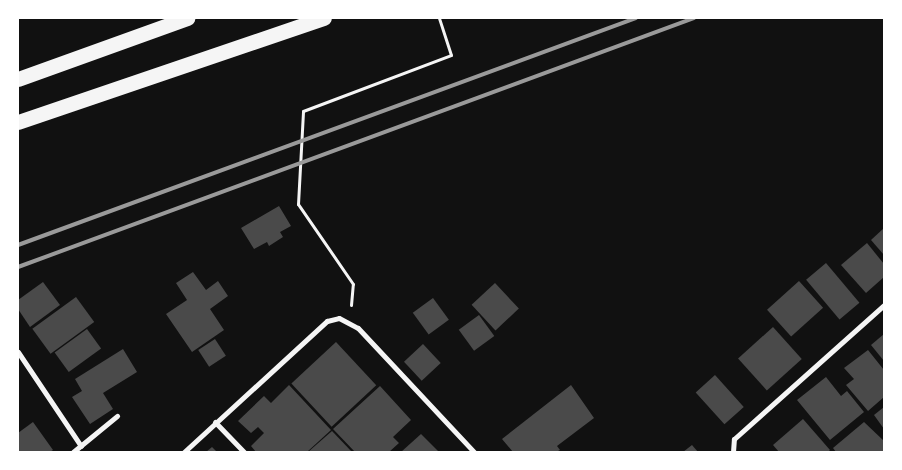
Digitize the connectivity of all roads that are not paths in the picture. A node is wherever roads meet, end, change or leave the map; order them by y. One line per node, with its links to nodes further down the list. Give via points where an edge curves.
1 (187, 18): 3 (highway)
2 (324, 18): 4 (highway)
3 (18, 79)
4 (18, 122)
5 (884, 305): 14 (street, via 734,439)
6 (18, 352): 9 (street)
7 (117, 416): 9 (street)
8 (215, 422): 11 (street); 12 (street); 13 (street, via 327,321 340,318 358,328)
9 (81, 446): 10 (street)
10 (73, 452)
11 (184, 452)
12 (244, 452)
13 (474, 452)
14 (733, 452)

